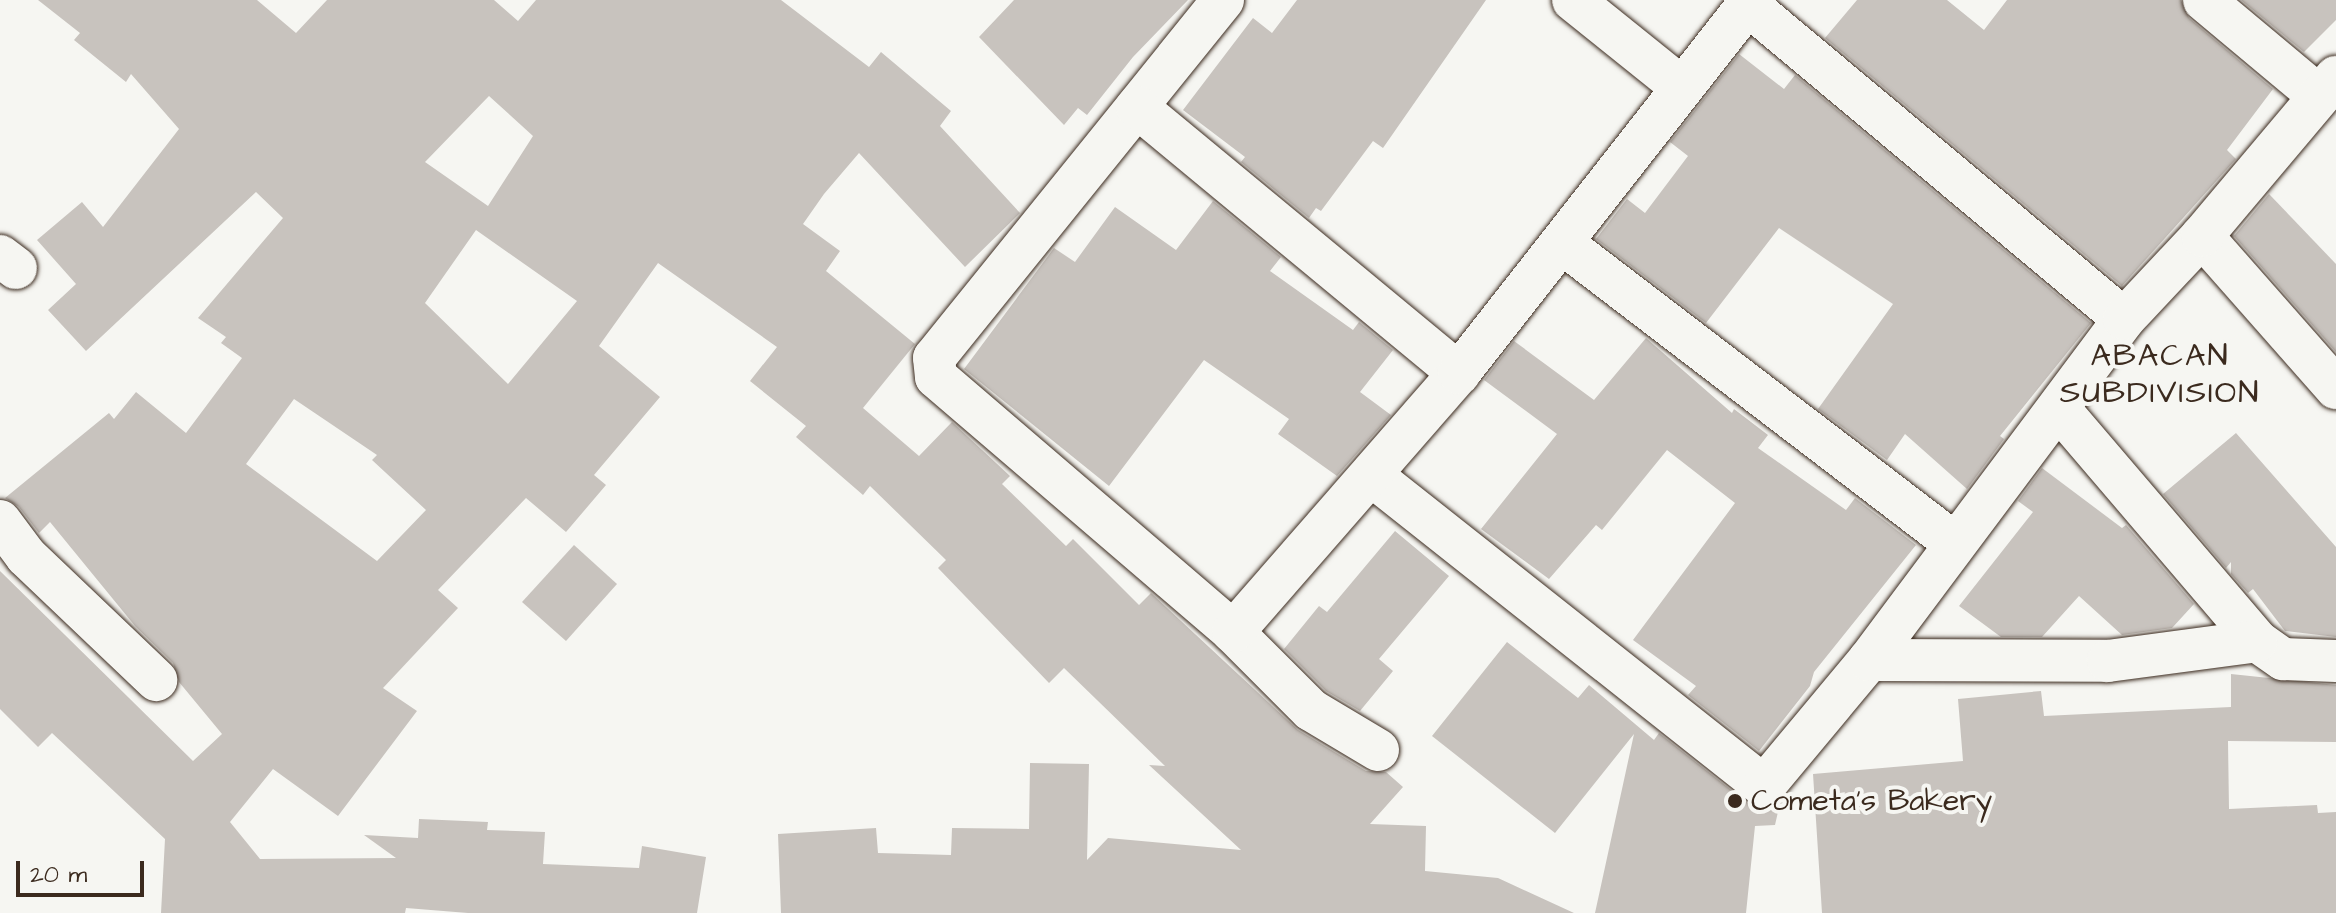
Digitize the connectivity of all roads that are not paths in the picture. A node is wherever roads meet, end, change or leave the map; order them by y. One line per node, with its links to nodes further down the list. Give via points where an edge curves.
1 (1223, 0): 7 (street)
2 (1573, 0): 5 (street)
3 (2204, 0): 6 (street)
4 (1749, 2): 5 (street); 10 (street)
5 (1680, 86): 9 (street)
6 (2328, 86): 8 (street)
7 (1137, 107): 11 (street); 17 (street, via 934,358 936,377)
8 (2202, 236): 10 (street); 12 (street)
9 (1562, 243): 11 (street); 16 (street)
10 (2124, 319): 13 (street)
11 (1459, 373): 14 (street)
12 (2336, 388)
13 (2060, 410): 16 (street); 18 (street)
14 (1371, 475): 17 (street); 19 (street, via 1764,786)
15 (0, 521): 21 (street, via 26,556)
16 (1955, 544): 19 (street)
17 (1233, 632): 22 (street, via 1311,710)
18 (2257, 641): 19 (street, via 2108,661); 20 (street, via 2283,659)
19 (1869, 660)
20 (2336, 661)
21 (156, 680)
22 (1378, 750)

